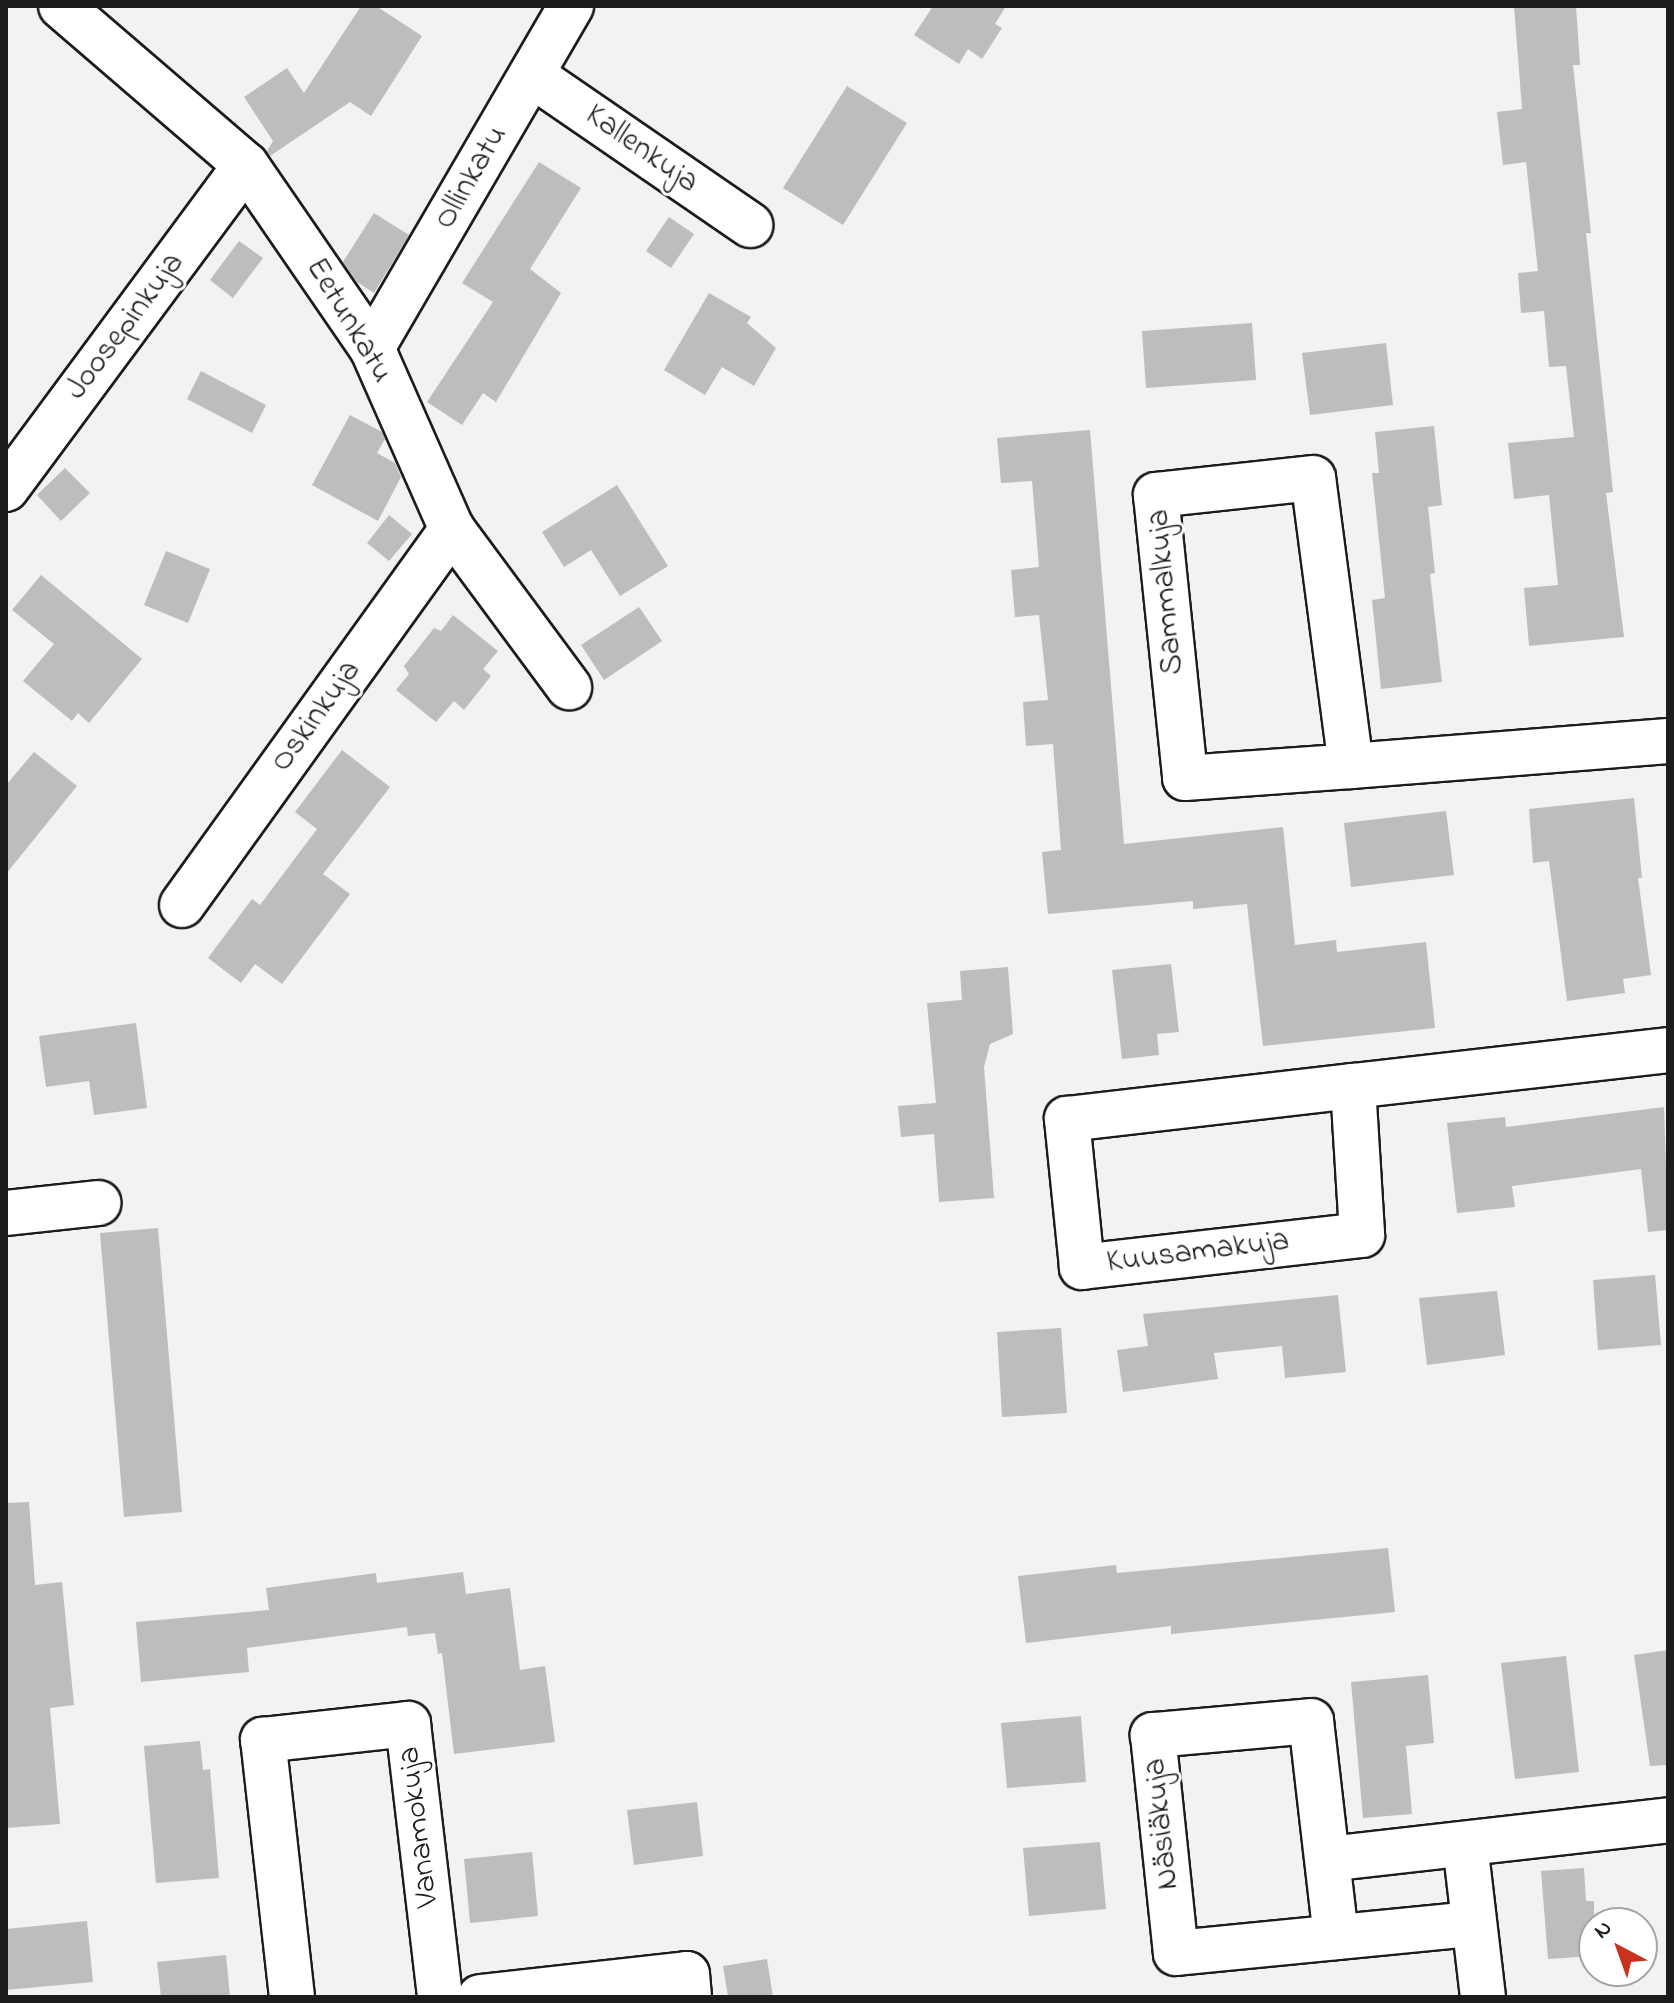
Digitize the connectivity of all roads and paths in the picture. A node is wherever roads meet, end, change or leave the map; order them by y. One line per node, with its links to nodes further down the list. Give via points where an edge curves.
1 (61, 6): 4 (street, Eetunkatu)
2 (571, 6): 3 (street, Ollinkatu)
3 (532, 75): 5 (street, Kallenkuja); 6 (street, Ollinkatu)
4 (246, 165): 6 (street, Eetunkatu); 7 (street, Joosepinkuja)
5 (750, 225)
6 (372, 348): 8 (street, Eetunkatu)
7 (6, 489)
8 (452, 529): 9 (street, Eetunkatu); 12 (street, Oskinkuja)
9 (569, 687)
10 (1668, 741): 11 (street, Sammalkuja)
11 (1351, 766): 11 (street, Sammalkuja, via 1185,778 1156,495 1313,478)
12 (182, 905)
13 (1668, 1050): 14 (street, Kuusamakuja)
14 (1353, 1086): 14 (street, Kuusamakuja, via 1067,1119 1082,1267 1362,1235)
15 (98, 1203): 16 (street)
16 (6, 1213)
17 (1668, 1820): 18 (street)
18 (1465, 1844): 19 (street); 20 (street)
19 (1328, 1859): 21 (street, Näsiäkuja); 21 (street, Näsiäkuja, via 1311,1721 1153,1735 1176,1953)
20 (1474, 1924): 21 (street, Näsiäkuja); 26 (street)
21 (1336, 1937)
22 (492, 1996): 25 (street, via 687,1974)
23 (292, 1997): 24 (street, Vanamokuja, via 263,1740 408,1724)
24 (440, 1997)
25 (689, 1997)
26 (1483, 1997)

